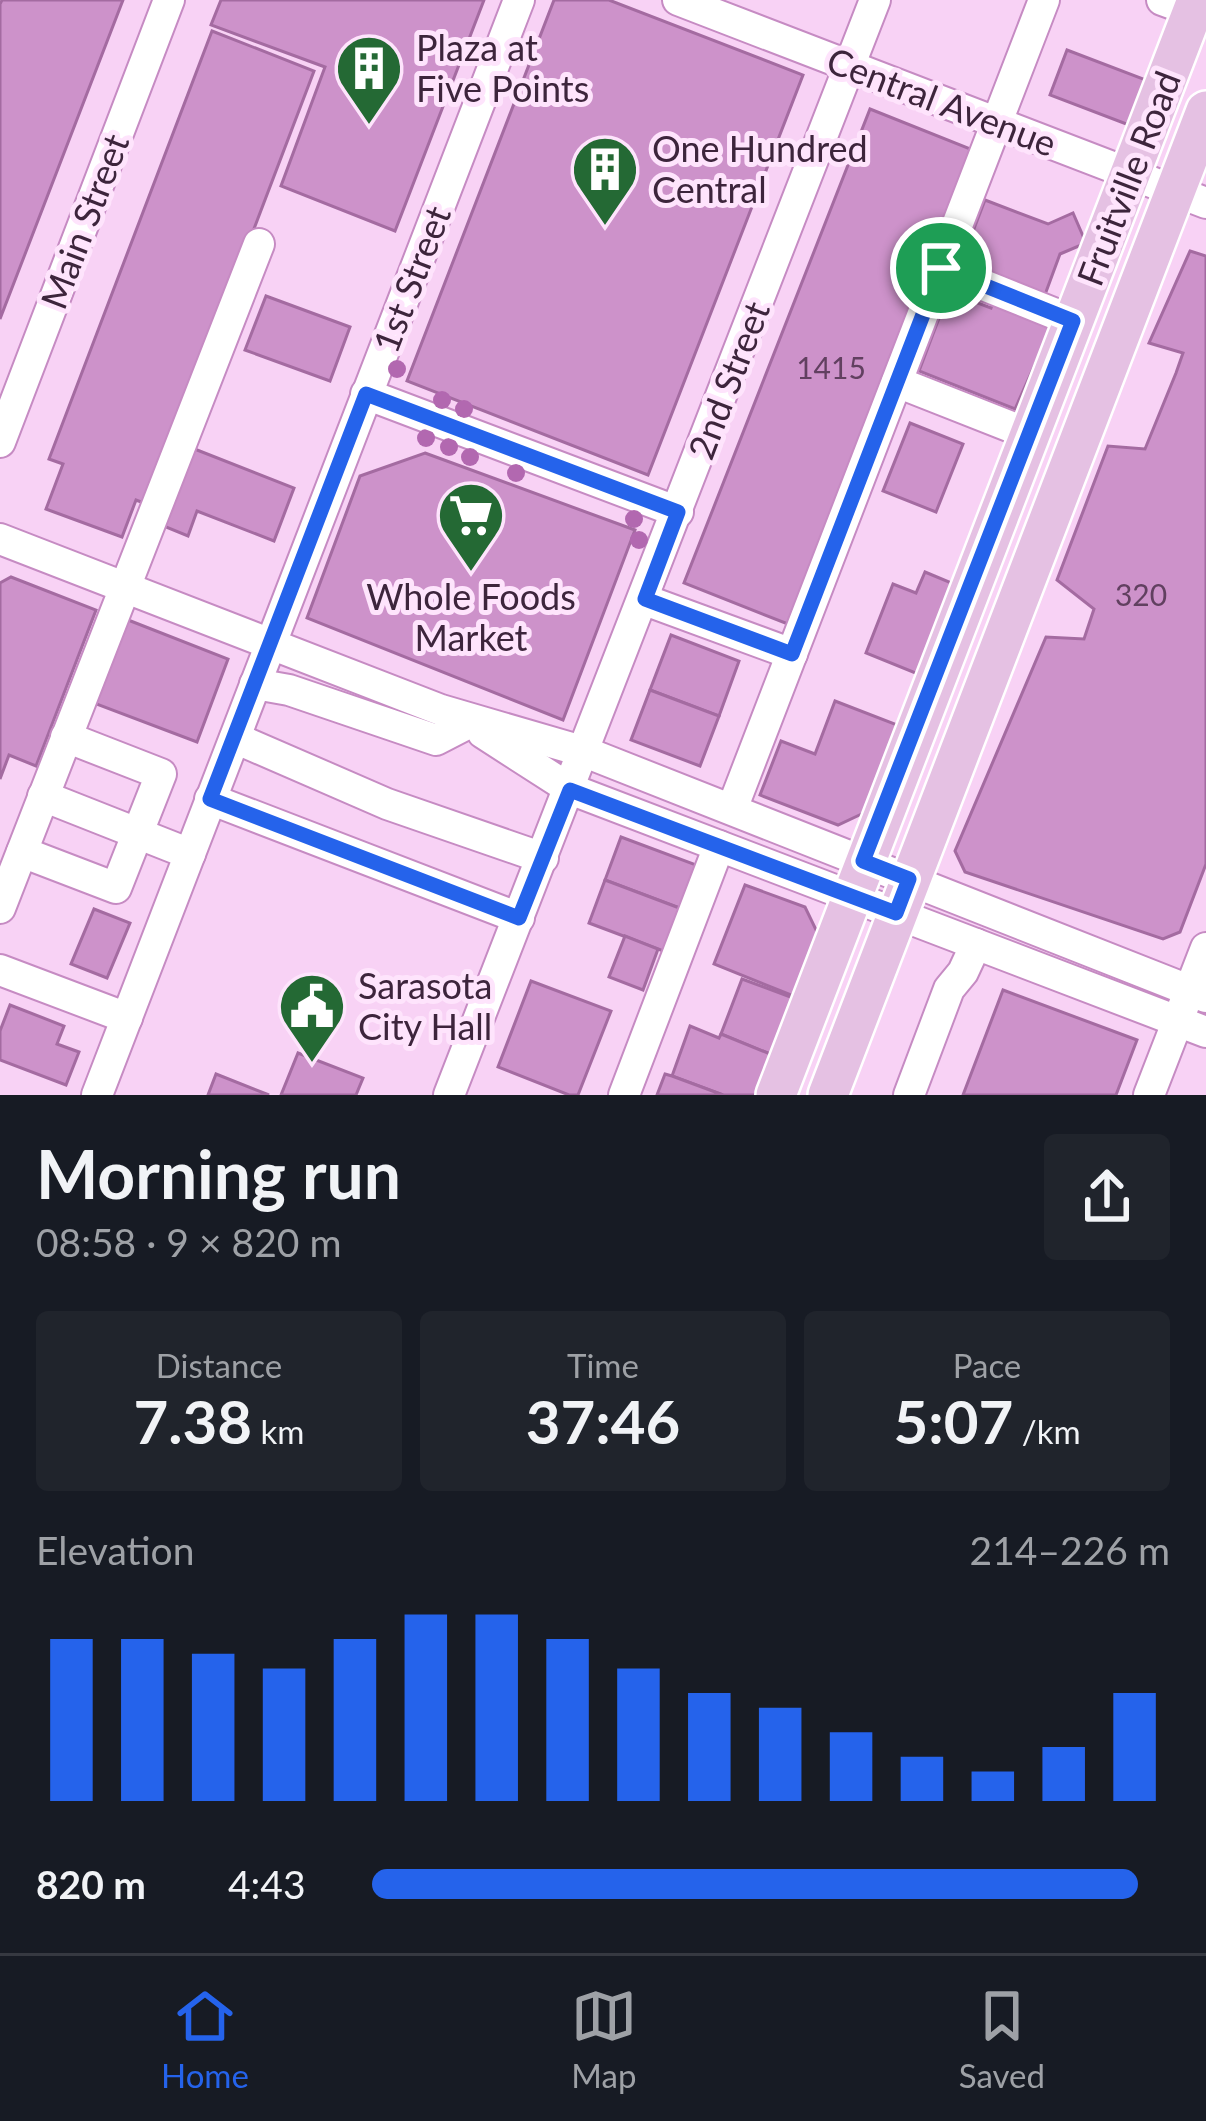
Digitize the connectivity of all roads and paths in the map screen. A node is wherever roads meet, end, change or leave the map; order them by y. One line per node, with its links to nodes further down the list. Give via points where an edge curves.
1 (169, 0): 18 (street, Main Street)
2 (519, 0): 16 (street, 1st Street)
3 (678, 0): 7 (street, Central Avenue)
4 (875, 0): 7 (street, 2nd Street)
5 (1044, 0): 9 (street)
6 (1184, 4): 10 (main road, Fruitville Road)
7 (850, 64): 9 (street, Central Avenue); 19 (street, 2nd Street)
8 (1206, 111): 11 (main road, Fruitville Road)
9 (997, 123): 10 (street, Central Avenue); 13 (street)
10 (1131, 175): 11 (street, Central Avenue); 14 (main road, Fruitville Road)
11 (1191, 198): 40 (main road, Fruitville Road)
12 (259, 244): 21 (street)
13 (941, 268): 14 (street); 15 (street)
14 (1073, 321): 17 (main road, Fruitville Road)
15 (897, 382): 17 (street); 24 (street)
16 (366, 394): 19 (street); 23 (street, 1st Street)
17 (1029, 434): 39 (main road, Fruitville Road)
18 (0, 442)
19 (678, 512): 22 (street, 2nd Street)
20 (0, 539): 21 (street)
21 (127, 590): 23 (street); 27 (street)
22 (645, 599): 24 (street); 29 (street, 2nd Street)
23 (272, 643): 25 (street, 1st Street); 26 (street)
24 (792, 654): 33 (street)
25 (255, 684): 26 (street, via 436,740); 28 (street, 1st Street)
26 (454, 717): 29 (street); 30 (street)
27 (66, 737): 31 (street); 34 (street, via 160,774)
28 (235, 738): 32 (street, 1st Street); 38 (street, via 387,804)
29 (585, 752): 30 (street, 2nd Street); 33 (street)
30 (570, 790): 35 (street); 38 (street, 2nd Street)
31 (43, 796): 34 (street); 36 (street)
32 (210, 799): 37 (street, 1st Street); 42 (street)
33 (732, 809): 39 (street)
34 (137, 833): 36 (street, via 116,888); 37 (street)
35 (719, 847): 39 (street); 51 (street)
36 (22, 851): 41 (street)
37 (190, 854): 47 (street, 1st Street)
38 (543, 858): 42 (street, 2nd Street)
39 (856, 878): 40 (street); 52 (main road, Fruitville Road)
40 (903, 896): 43 (street); 46 (street); 53 (main road, Fruitville Road)
41 (0, 908)
42 (519, 918): 50 (street, 2nd Street)
43 (976, 944): 48 (street); 54 (street, via 949,989)
44 (1206, 947): 46 (street)
45 (0, 970): 47 (street)
46 (1198, 993): 48 (street)
47 (127, 1018): 49 (street, 1st Street)
48 (1192, 1026): 55 (street)
49 (97, 1095)
50 (449, 1095)
51 (624, 1095)
52 (776, 1095)
53 (828, 1095)
54 (909, 1095)
55 (1149, 1095)

